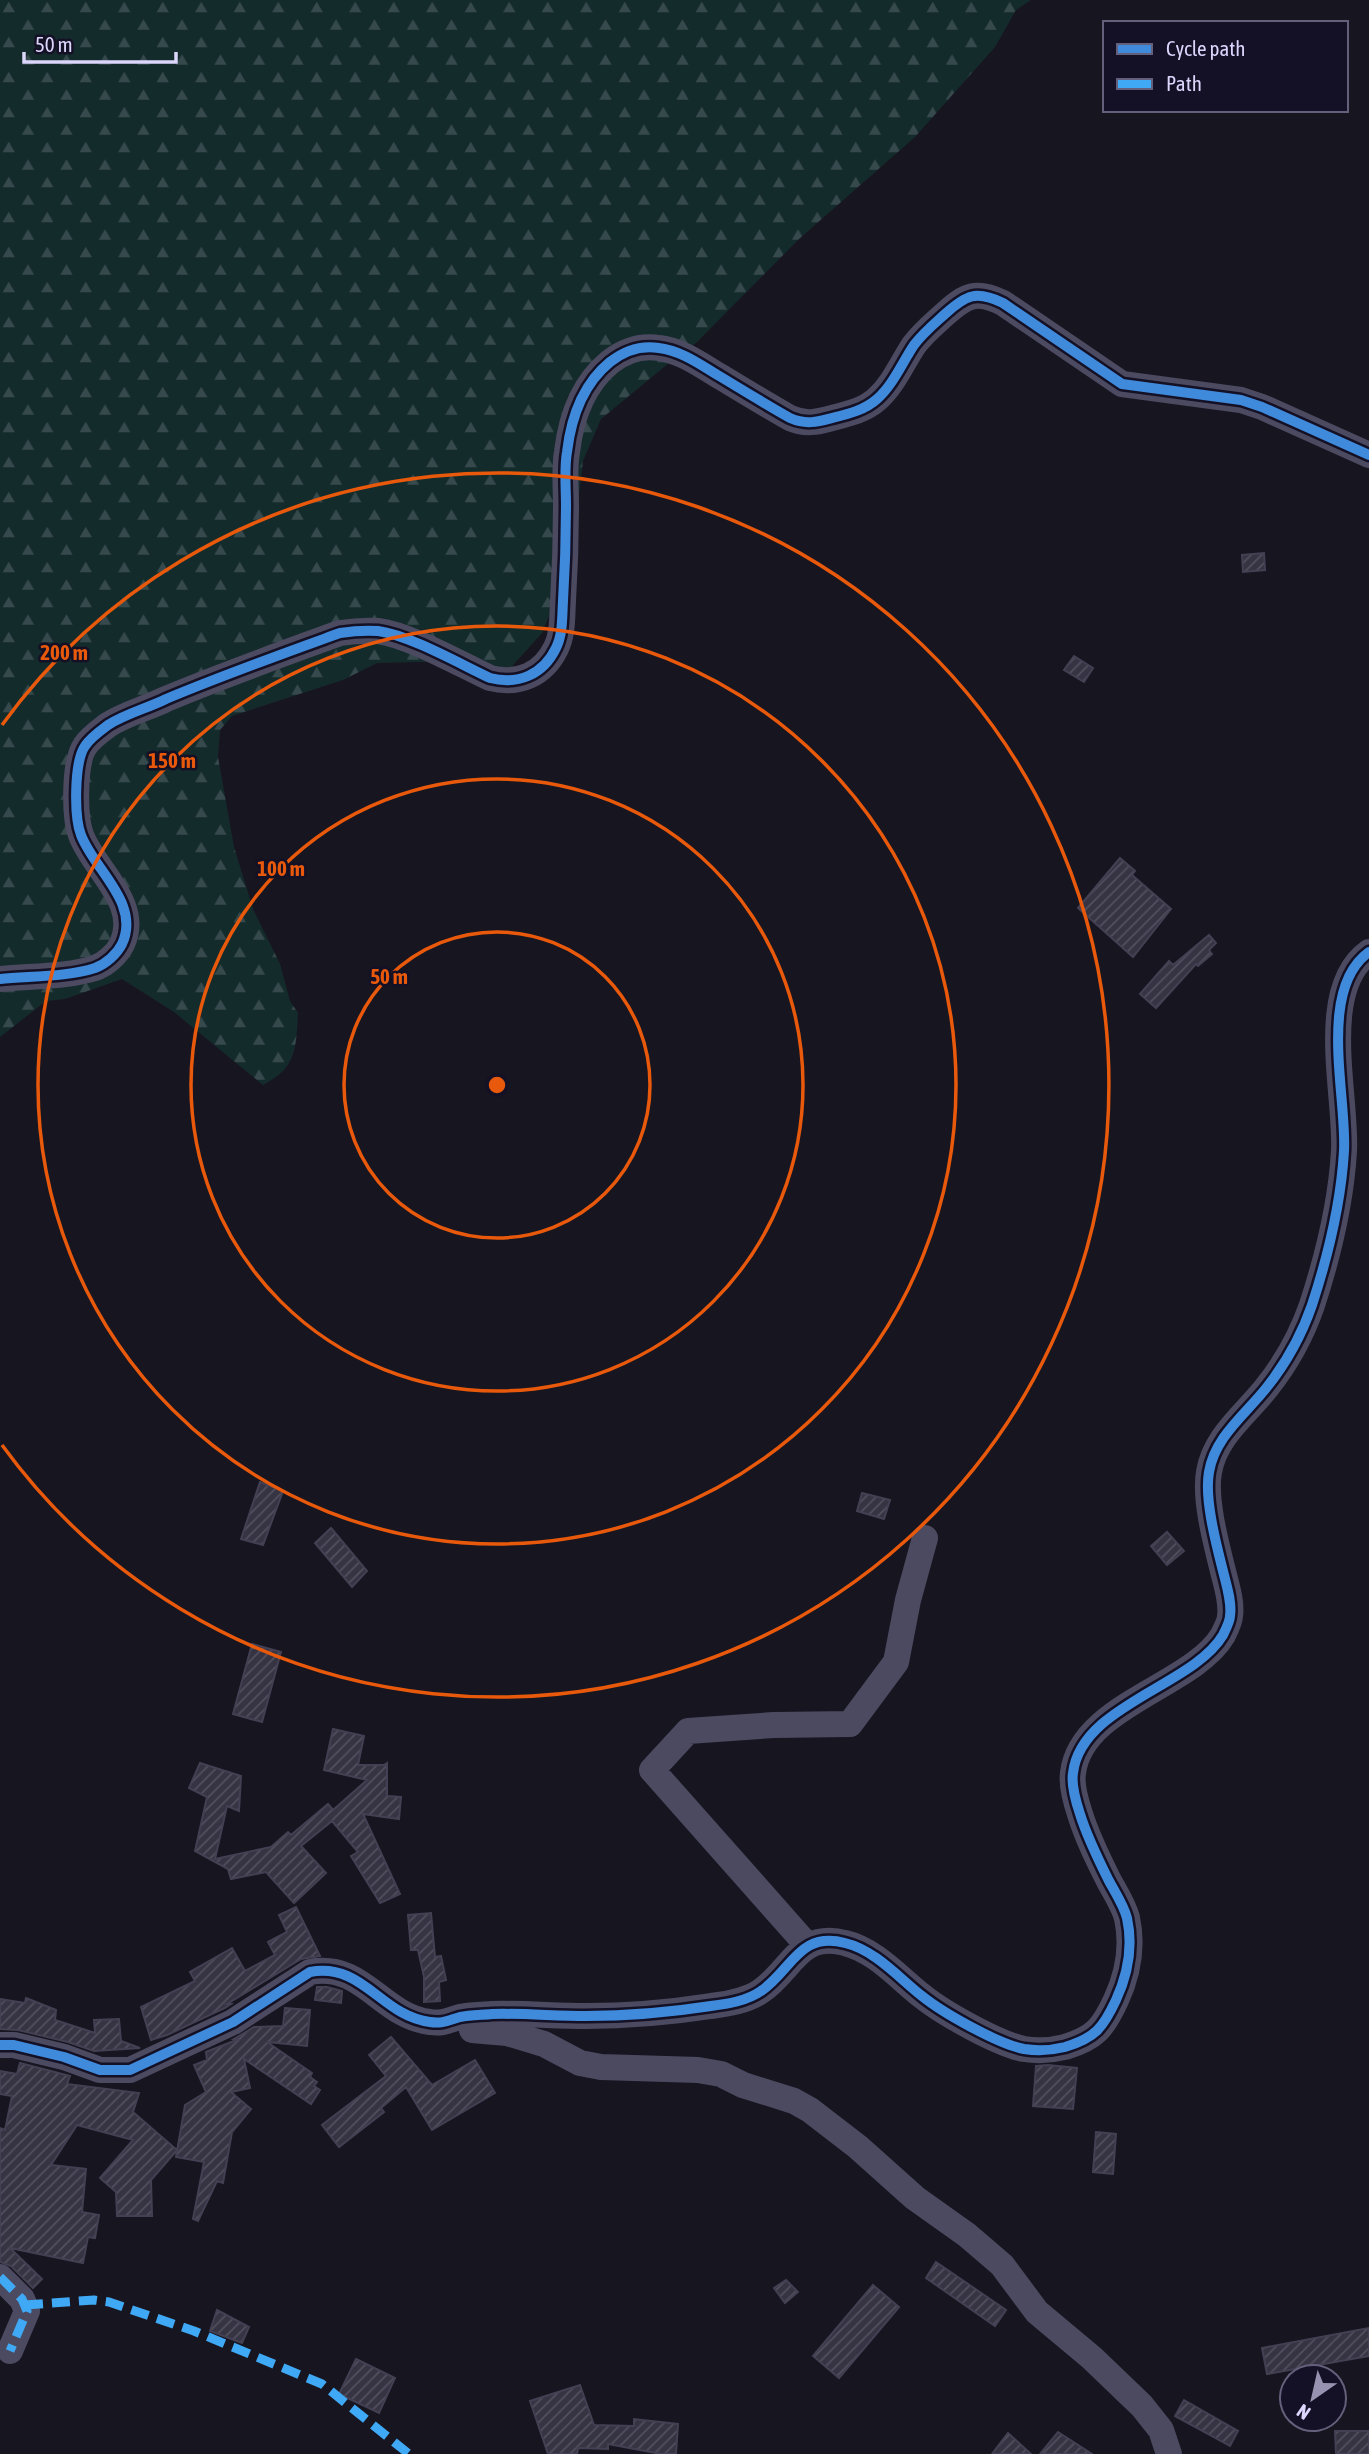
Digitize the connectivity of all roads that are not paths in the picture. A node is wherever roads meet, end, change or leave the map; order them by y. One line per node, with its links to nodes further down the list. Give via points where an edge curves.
1 (1369, 455): 3 (street, via 1241,400 1122,384 989,296 967,298 927,330 871,404 817,422 790,418 681,353 639,347 619,355 601,370 576,412 566,454 561,633 547,663 518,681 503,681 399,636 361,630 340,633 203,684 110,724 80,755 76,768 78,825 123,904 125,936 119,949 98,967)
2 (1369, 952): 5 (street, via 1356,961 1341,1002 1344,1153 1328,1253 1311,1310 1270,1383 1214,1451 1208,1477 1231,1618 1220,1640 1202,1657 1098,1727 1079,1752 1072,1776 1085,1829 1127,1915 1130,1956 1125,1979 1104,2024 1091,2038 1057,2049 1024,2049 996,2039 929,2001 861,1949 844,1942)
3 (0, 979)
4 (925, 1538): 5 (street, via 897,1662 850,1724 688,1731 653,1770)
5 (807, 1945): 6 (street, via 761,1991 746,1999 591,2016 497,2014)
6 (445, 2023): 7 (street, via 407,2017 362,1981 322,1970 310,1972 233,2022 130,2070 100,2070 64,2057); 10 (street, via 507,2032 580,2063 601,2067 721,2074 810,2110 1002,2265 1037,2312 1142,2406 1161,2430)
7 (0, 2045)
8 (0, 2277): 9 (street, via 22,2299 27,2311)
9 (10, 2351)
10 (1169, 2454)

